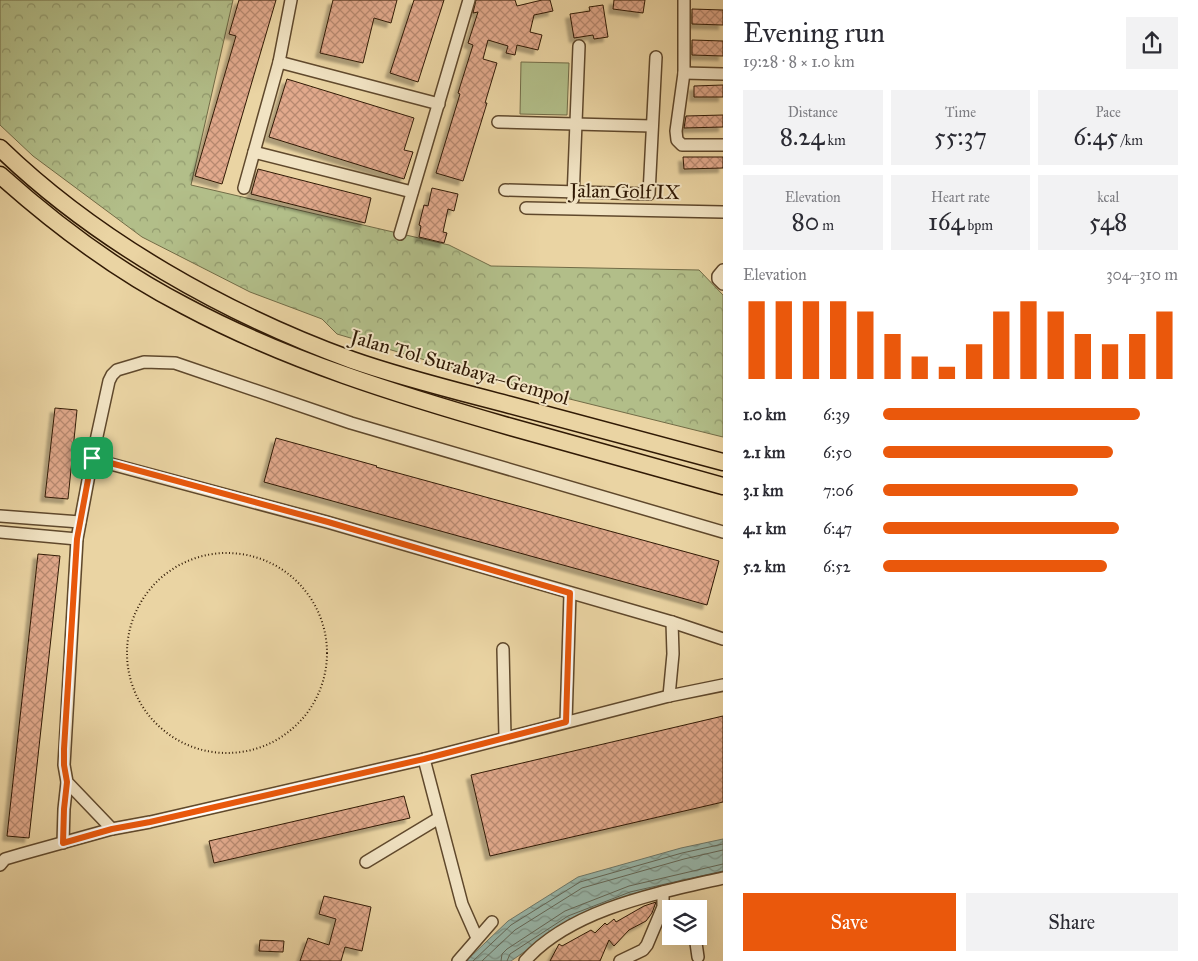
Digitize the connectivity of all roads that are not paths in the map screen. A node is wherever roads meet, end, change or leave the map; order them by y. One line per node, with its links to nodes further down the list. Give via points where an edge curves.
1 (291, 0): 6 (street)
2 (469, 0): 9 (street)
3 (684, 0): 7 (street)
4 (579, 46): 11 (street)
5 (656, 57): 12 (street)
6 (278, 62): 9 (street); 15 (street)
7 (684, 73): 8 (street); 13 (street, via 676,131 678,140 682,145)
8 (723, 74)
9 (438, 104): 19 (street)
10 (498, 122): 11 (street)
11 (576, 124): 12 (street); 20 (street)
12 (652, 126): 20 (street, via 649,194)
13 (723, 145)
14 (0, 148): 28 (highway, Jalan Tol Surabaya–Gempol, via 51,195 121,246 203,292 295,337 408,378)
15 (254, 152): 17 (street); 19 (street)
16 (0, 174): 29 (highway, Jalan Tol Surabaya–Gempol, via 60,227 110,262 184,306 296,357 440,406)
17 (244, 188)
18 (505, 190): 20 (street)
19 (412, 192): 24 (street)
20 (573, 192): 22 (street)
21 (526, 208): 22 (street, Jalan Golf IX)
22 (573, 209): 23 (street, Jalan Golf IX)
23 (723, 212)
24 (400, 234)
25 (723, 270): 26 (street, via 718,279)
26 (723, 284)
27 (92, 458): 31 (street); 33 (street, via 112,375 117,370 144,362 176,363 351,423); 35 (street, via 328,522)
28 (723, 462)
29 (723, 486)
30 (0, 516): 31 (street)
31 (80, 522): 34 (street)
32 (0, 532): 34 (street)
33 (723, 532)
34 (77, 539): 44 (street, via 64,765)
35 (570, 593): 36 (street); 41 (street)
36 (672, 622): 37 (street); 40 (street)
37 (723, 639)
38 (503, 649): 42 (street)
39 (723, 685): 40 (street)
40 (669, 696): 41 (street)
41 (566, 722): 42 (street)
42 (506, 737): 43 (street)
43 (424, 759): 45 (street); 46 (street)
44 (67, 782): 46 (street); 47 (street)
45 (439, 818): 48 (street); 55 (street, via 462,904)
46 (112, 829): 47 (street)
47 (63, 843): 49 (street, via 5,859)
48 (366, 862)
49 (0, 865)
50 (723, 878): 51 (street)
51 (663, 892): 52 (street); 59 (street, via 629,901 577,923 553,936)
52 (665, 900)
53 (662, 918): 60 (street, via 647,945)
54 (492, 922): 55 (street)
55 (477, 938): 58 (street)
56 (696, 945): 57 (street)
57 (698, 957)
58 (458, 961)
59 (525, 961)
60 (620, 961)

